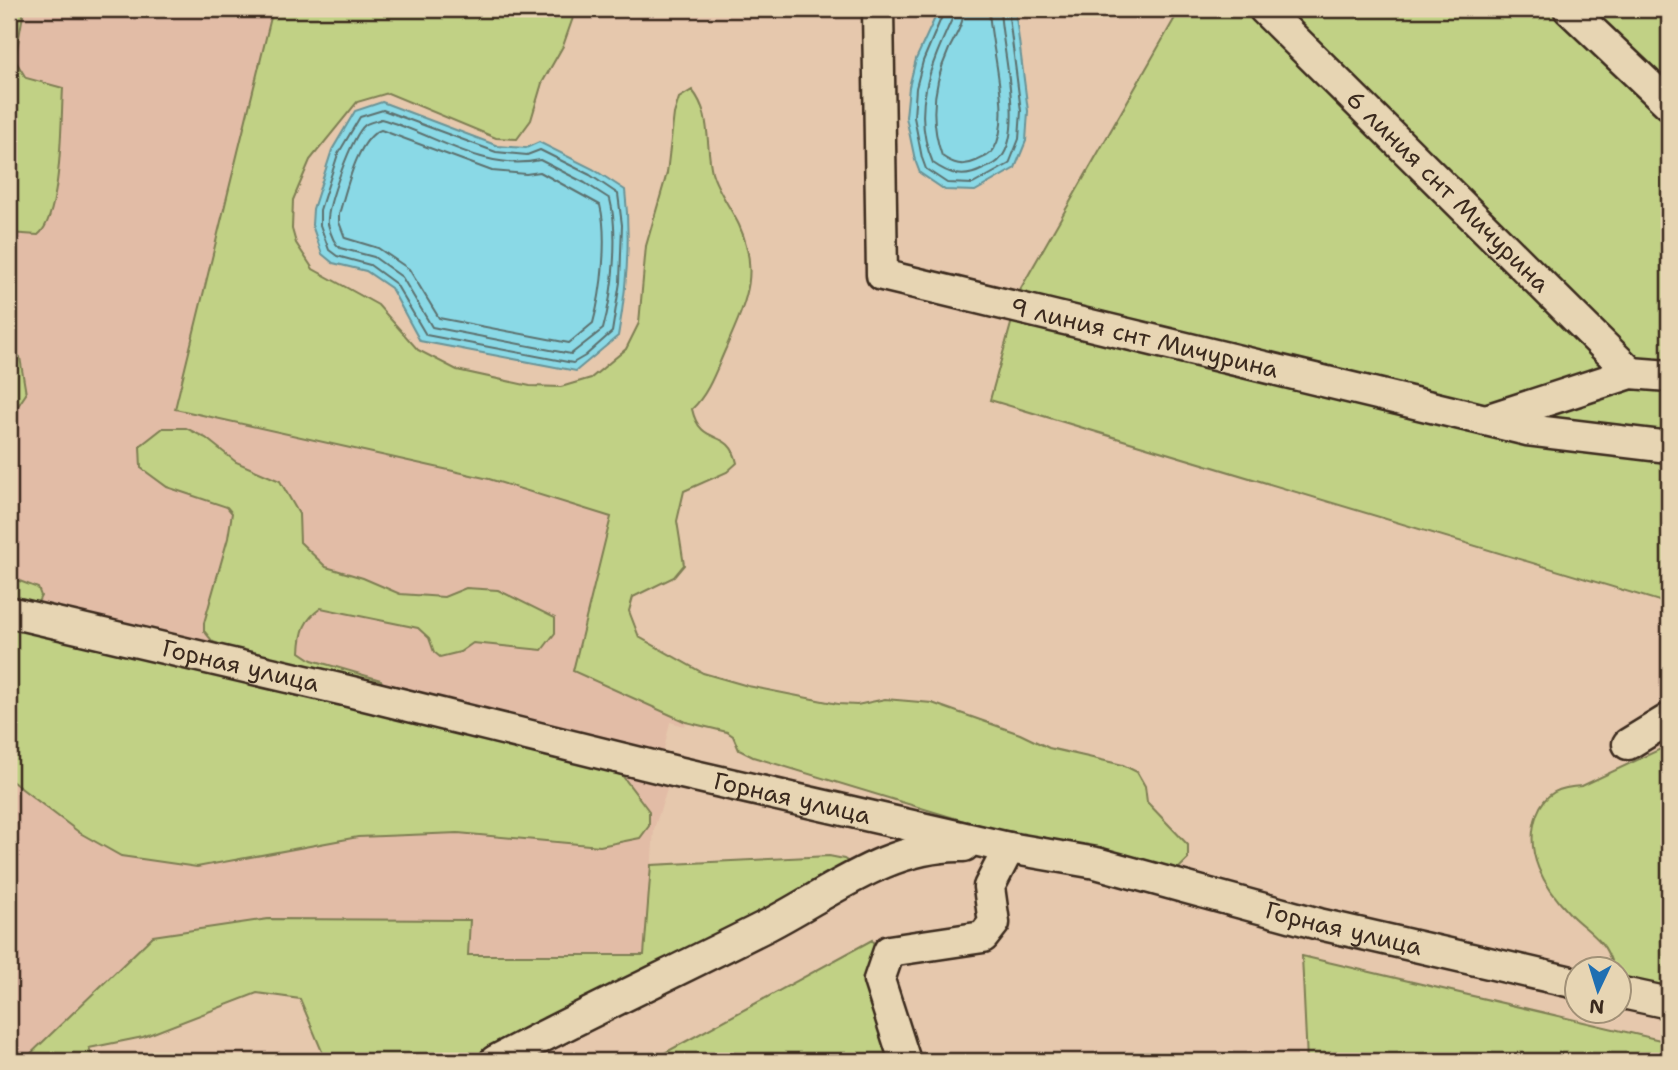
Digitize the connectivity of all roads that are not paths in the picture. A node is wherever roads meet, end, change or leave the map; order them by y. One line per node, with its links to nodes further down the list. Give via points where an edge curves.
1 (878, 9): 7 (street, 9 линия снт Мичурина, via 882,275)
2 (1264, 9): 5 (street, 6 линия снт Мичурина)
3 (1569, 9): 4 (street)
4 (1669, 104)
5 (1631, 373): 6 (street); 7 (street)
6 (1669, 376)
7 (1486, 420): 8 (street, 9 линия снт Мичурина, via 1527,430)
8 (1669, 447)
9 (9, 612): 12 (street, Горная улица)
10 (1669, 719): 11 (street)
11 (1628, 744)
12 (1009, 848): 13 (street, Горная улица, via 1096,863 1319,925); 16 (street, via 947,846 907,853 871,868); 18 (street, via 989,887 993,923 984,937 889,951 879,980)
13 (1562, 980)
14 (1632, 995): 15 (street)
15 (1669, 1003)
16 (546, 1048): 17 (street)
17 (495, 1061)
18 (905, 1061)

